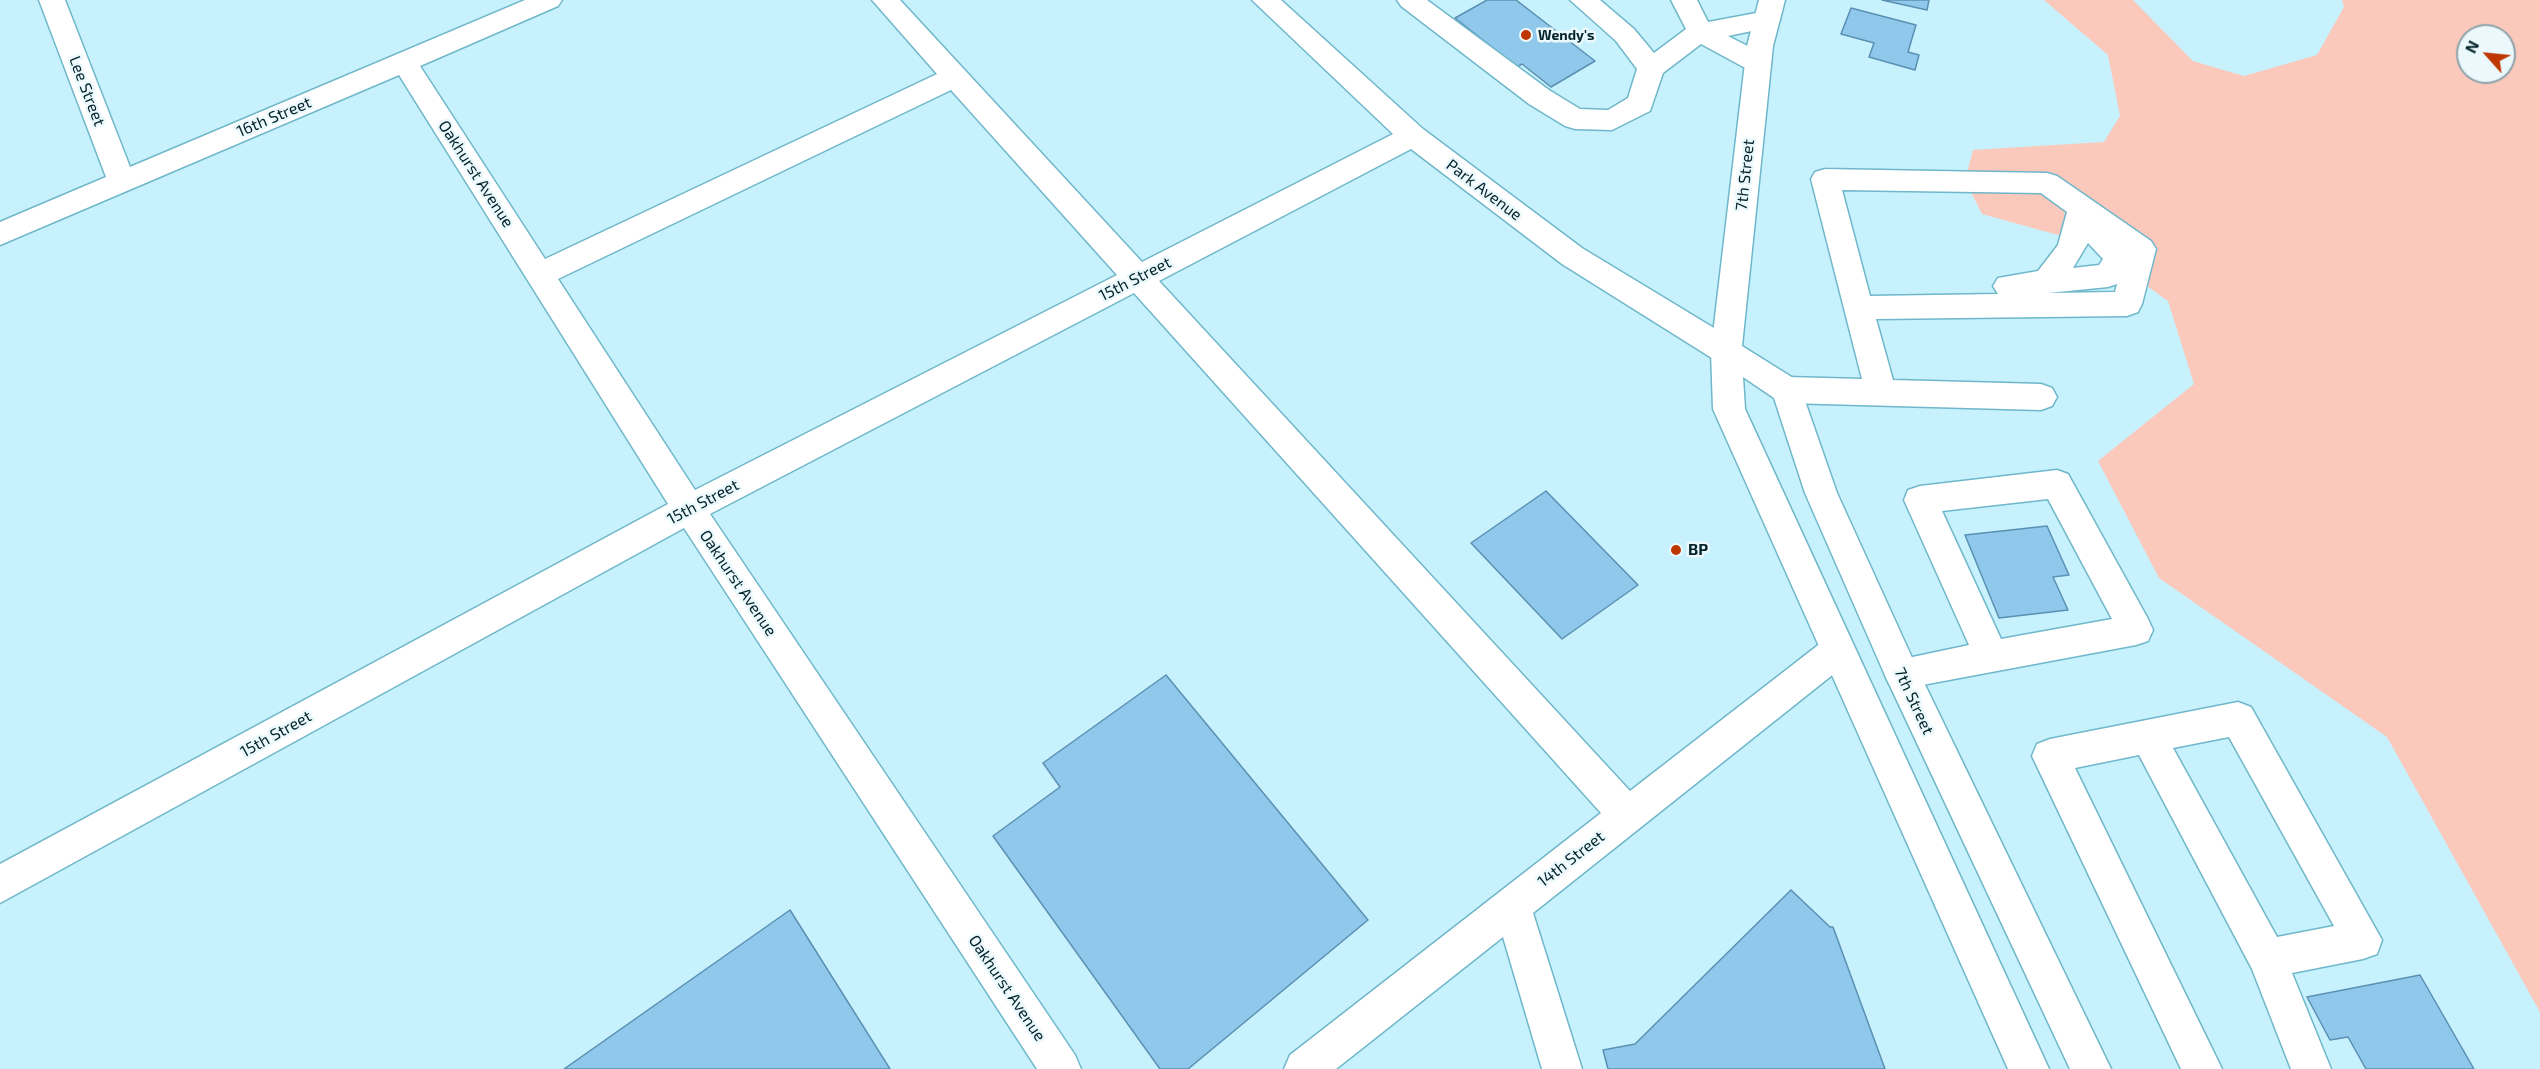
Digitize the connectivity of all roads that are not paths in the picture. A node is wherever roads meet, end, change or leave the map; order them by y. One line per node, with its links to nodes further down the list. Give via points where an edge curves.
1 (52, 0): 16 (street, Lee Street)
2 (549, 0): 10 (street, 16th Street)
3 (885, 0): 13 (street)
4 (1265, 0): 14 (street, Park Avenue)
5 (1410, 0): 12 (street, via 1539,97 1575,118 1612,120 1640,104)
6 (1583, 0): 12 (street, via 1625,35)
7 (1684, 0): 9 (street)
8 (1769, 10): 9 (street); 11 (street, 7th Street)
9 (1700, 32): 11 (street); 12 (street)
10 (404, 62): 16 (street, 16th Street); 19 (street, Oakhurst Avenue)
11 (1758, 63): 24 (street, 7th Street)
12 (1651, 68)
13 (955, 77): 19 (street); 20 (street)
14 (1413, 136): 20 (street, 15th Street); 24 (street, Park Avenue, via 1572,256)
15 (1889, 180): 17 (street, via 1913,196 2015,197); 22 (street, via 2047,183 2141,249 2127,304); 23 (street, via 1825,179)
16 (122, 182): 18 (street, 16th Street)
17 (2079, 217): 21 (street, via 2072,248); 21 (street, via 2120,257 2108,276)
18 (0, 234)
19 (540, 275): 28 (street, Oakhurst Avenue)
20 (1137, 278): 28 (street, 15th Street); 33 (street)
21 (2048, 282): 22 (street, via 1980,289)
22 (1972, 305): 23 (street)
23 (1860, 308): 26 (street)
24 (1726, 351): 25 (street); 29 (street, 7th Street, via 1729,409)
25 (1787, 390): 26 (street); 31 (street, 7th Street, via 1821,493)
26 (1880, 391): 27 (street)
27 (2041, 397)
28 (689, 509): 34 (street, 15th Street); 37 (street, Oakhurst Avenue)
29 (1838, 650): 33 (street, 14th Street); 40 (street, 7th Street)
30 (1991, 656): 30 (street, via 2136,630 2057,484 1920,500); 31 (street)
31 (1901, 674): 41 (street, 7th Street)
32 (2148, 737): 36 (street); 36 (street, via 2238,719 2363,940); 42 (street, via 2050,756)
33 (1627, 815): 35 (street, 14th Street)
34 (0, 884)
35 (1512, 905): 38 (street, 14th Street); 39 (street)
36 (2268, 958): 43 (street)
37 (1061, 1069)
38 (1304, 1069)
39 (1562, 1069)
40 (2028, 1069)
41 (2091, 1069)
42 (2202, 1069)
43 (2311, 1069)

